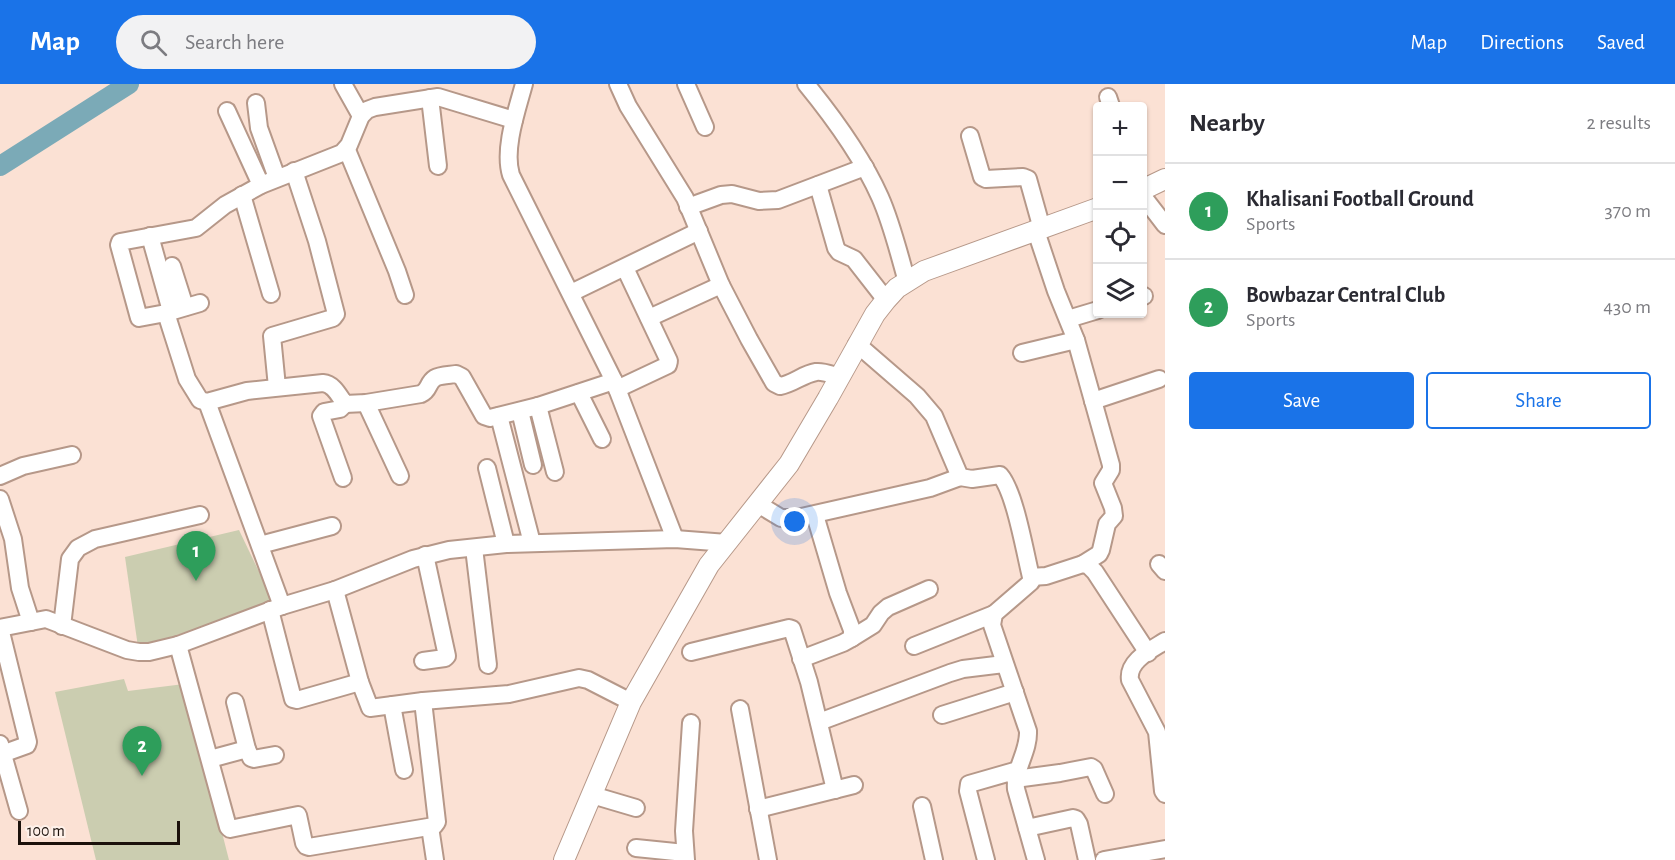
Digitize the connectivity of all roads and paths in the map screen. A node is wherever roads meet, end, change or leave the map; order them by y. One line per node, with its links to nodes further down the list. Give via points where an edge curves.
1 (343, 84): 9 (street)
2 (524, 84): 10 (street)
3 (618, 84): 24 (street)
4 (686, 84): 11 (street)
5 (806, 84): 15 (street)
6 (436, 93): 9 (street, via 370,108); 10 (street); 14 (street)
7 (256, 103): 17 (street, via 259,128)
8 (226, 111): 19 (street)
9 (361, 116): 13 (street)
10 (514, 120): 34 (street, via 507,159 511,175)
11 (705, 127)
12 (969, 136): 27 (street, via 982,177 1028,179)
13 (346, 150): 16 (street); 36 (street)
14 (438, 166)
15 (865, 167): 20 (street); 32 (street, via 881,198)
16 (294, 171): 17 (street); 48 (street, via 336,314 272,336)
17 (277, 178): 19 (street)
18 (1165, 179): 21 (main road)
19 (261, 185): 22 (street)
20 (818, 185): 24 (street, via 778,200 759,201 732,194); 37 (street, via 836,248 854,259)
21 (1147, 188)
22 (242, 195): 29 (street, via 196,228); 35 (street)
23 (1147, 200): 26 (street)
24 (688, 207): 28 (street)
25 (1093, 210): 27 (main road)
26 (1165, 225)
27 (1039, 230): 32 (main road, via 924,271); 41 (street)
28 (699, 231): 31 (street); 33 (street)
29 (150, 236): 38 (street); 38 (street, via 119,245 139,318)
30 (172, 266): 38 (street)
31 (625, 268): 34 (street); 40 (street)
32 (907, 282): 37 (main road)
33 (721, 285): 40 (street); 45 (street, via 774,383 788,385 819,372)
34 (571, 293): 47 (street)
35 (271, 294)
36 (405, 295)
37 (886, 300): 43 (main road)
38 (180, 309): 51 (street, via 187,379 200,400)
39 (1093, 312): 41 (street)
40 (649, 318): 47 (street, via 669,364)
41 (1068, 319): 42 (street)
42 (1076, 340): 44 (street); 50 (street)
43 (857, 344): 45 (main road); 64 (street, via 934,416)
44 (1022, 353)
45 (840, 377): 67 (main road, via 789,464)
46 (1159, 379): 50 (street)
47 (615, 385): 49 (street); 71 (street)
48 (277, 387): 51 (street, via 238,392); 53 (street, via 327,383)
49 (579, 393): 54 (street); 57 (street)
50 (1093, 401): 78 (street, via 1111,465 1103,483 1114,516 1107,524 1099,554)
51 (207, 402): 75 (street)
52 (366, 403): 53 (street); 56 (street, via 421,394 435,378 456,374 462,377 484,416); 63 (street)
53 (345, 404): 65 (street, via 321,416)
54 (538, 406): 55 (street); 61 (street)
55 (520, 411): 56 (street); 59 (street)
56 (499, 416): 72 (street)
57 (602, 439)
58 (72, 455): 62 (street)
59 (533, 465)
60 (487, 468): 74 (street)
61 (555, 472)
62 (0, 476)
63 (400, 476)
64 (960, 477): 69 (street); 79 (street, via 1000,475 1005,481)
65 (343, 478)
66 (0, 499): 84 (street)
67 (758, 504): 69 (street, via 781,518); 73 (main road)
68 (200, 515): 85 (street, via 95,539 78,548 70,559)
69 (815, 515): 87 (street)
70 (332, 526): 75 (street)
71 (675, 539): 72 (street); 73 (street)
72 (532, 543): 74 (street)
73 (727, 543): 101 (main road, via 709,565)
74 (506, 544): 76 (street)
75 (260, 545): 82 (street)
76 (474, 548): 77 (street); 96 (street)
77 (425, 555): 81 (street); 94 (street, via 447,656)
78 (1083, 564): 79 (street); 92 (street, via 1095,572)
79 (1031, 577): 83 (street, via 1031,582)
80 (929, 589): 87 (street, via 888,608 873,625)
81 (335, 590): 82 (street); 97 (street)
82 (276, 608): 89 (street); 97 (street, via 295,700)
83 (994, 614): 90 (street); 95 (street, via 992,625)
84 (31, 622): 85 (street, via 46,619); 86 (street)
85 (62, 626): 89 (street, via 127,650 161,650)
86 (0, 628): 108 (street, via 28,742)
87 (852, 638): 93 (street)
88 (1165, 641): 92 (street)
89 (178, 645): 111 (street)
90 (914, 646)
91 (691, 652): 93 (street, via 789,628)
92 (1148, 653): 107 (street, via 1129,673 1130,680)
93 (801, 659): 105 (street)
94 (423, 661)
95 (1004, 664): 98 (street); 105 (street, via 950,673)
96 (488, 665)
97 (360, 682): 102 (street, via 370,707)
98 (1016, 692): 104 (street); 114 (street, via 1029,743)
99 (423, 701): 101 (street, via 509,693 579,678); 102 (street); 124 (street, via 437,822)
100 (235, 702): 109 (street)
101 (631, 702): 118 (main road)
102 (392, 705): 113 (street)
103 (740, 709): 122 (street)
104 (942, 715)
105 (819, 722): 116 (street)
106 (691, 723): 128 (street)
107 (1161, 730): 112 (street)
108 (1, 749): 123 (street)
109 (247, 750): 110 (street, via 254,759); 111 (street)
110 (275, 755)
111 (210, 759): 124 (street, via 230,829 298,815 305,845 309,847)
112 (1162, 765): 119 (street)
113 (404, 771)
114 (1016, 775): 117 (street, via 1091,767); 125 (street); 133 (street, via 969,784)
115 (854, 785): 116 (street)
116 (835, 790): 122 (street)
117 (1105, 794)
118 (592, 795): 121 (street); 130 (main road)
119 (1165, 797)
120 (922, 806): 132 (street)
121 (636, 808)
122 (758, 809): 131 (street)
123 (19, 812)
124 (430, 827): 129 (street)
125 (1027, 828): 134 (street); 135 (street, via 1076,819)
126 (636, 848): 128 (street)
127 (1165, 849): 136 (street)
128 (686, 856)
129 (435, 860)
130 (564, 860)
131 (768, 860)
132 (934, 860)
133 (986, 860)
134 (1036, 860)
135 (1087, 860)
136 (1104, 860)

